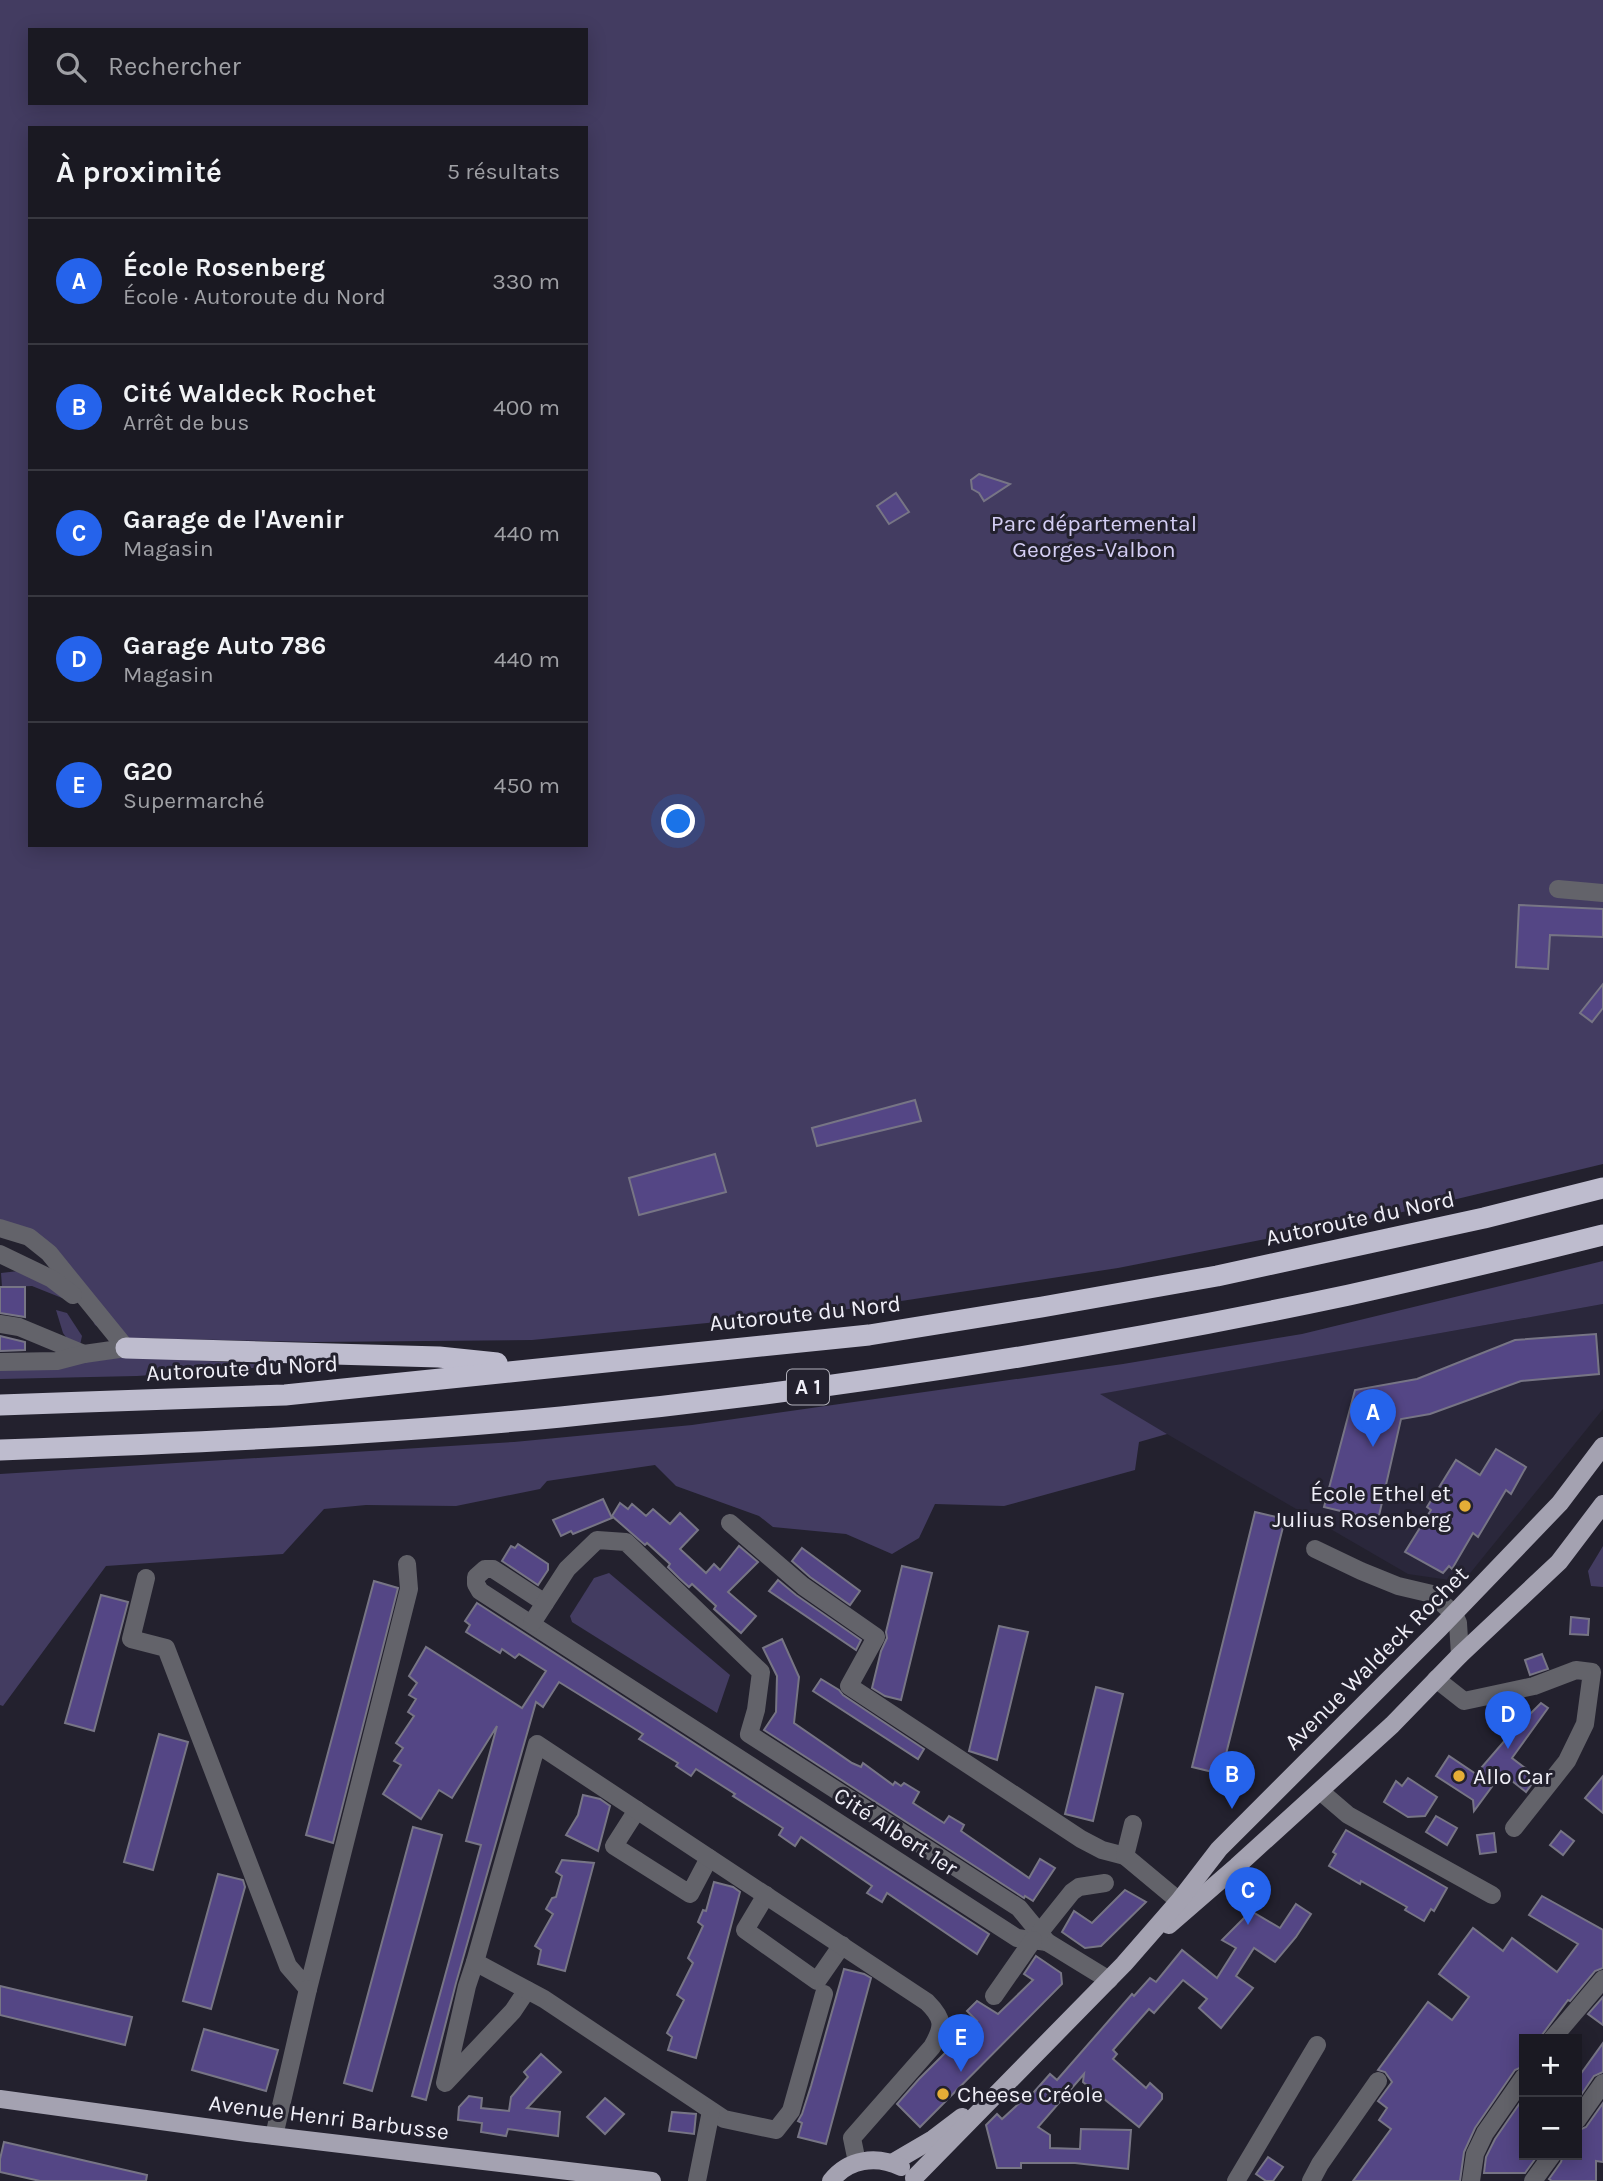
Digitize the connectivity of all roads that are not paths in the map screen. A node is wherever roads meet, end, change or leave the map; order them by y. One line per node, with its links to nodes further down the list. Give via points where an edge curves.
1 (1558, 889): 2 (street)
2 (1603, 894)
3 (1603, 1188): 12 (highway, Autoroute du Nord / A 1, via 1484,1219 1135,1292 869,1335)
4 (0, 1228): 7 (street, via 29,1237 49,1253)
5 (1603, 1235): 15 (highway, A 1, via 1217,1321 867,1380 476,1424)
6 (0, 1254): 7 (street, via 52,1279)
7 (96, 1312): 9 (street)
8 (0, 1324): 10 (street)
9 (125, 1348): 10 (street); 12 (highway, via 439,1357)
10 (85, 1354): 11 (street, via 57,1361)
11 (0, 1362)
12 (545, 1368): 13 (highway, Autoroute du Nord / A 1, via 285,1395)
13 (0, 1405)
14 (1603, 1446): 22 (main road, Avenue Waldeck Rochet, via 1560,1503)
15 (0, 1450)
16 (1603, 1504): 24 (main road, Avenue Waldeck Rochet, via 1559,1562)
17 (730, 1523): 33 (street, via 803,1586 876,1637 849,1686 1081,1839)
18 (1315, 1549): 22 (street, via 1386,1581 1432,1594)
19 (407, 1564): 45 (street, via 409,1589)
20 (146, 1578): 45 (street, via 131,1639 166,1648 288,1966)
21 (545, 1603): 23 (street); 23 (street, Cité Albert 1er, via 493,1569 478,1573 480,1591); 27 (street, via 568,1569 597,1540 626,1542 761,1672)
22 (1454, 1614): 24 (street); 38 (main road, Avenue Waldeck Rochet, via 1219,1849)
23 (532, 1623): 28 (street, Cité Albert 1er)
24 (1460, 1655): 26 (main road, Avenue Waldeck Rochet)
25 (1597, 1672): 26 (street, via 1576,1670 1534,1686 1464,1702); 32 (street, via 1585,1724 1567,1761)
26 (1436, 1679): 29 (main road, Avenue Waldeck Rochet)
27 (749, 1734): 28 (street); 39 (street, Cité Albert 1er, via 1019,1908)
28 (723, 1747): 39 (street, Cité Albert 1er, via 1017,1938)
29 (1320, 1791): 37 (street, via 1348,1815); 42 (main road, Avenue Waldeck Rochet)
30 (637, 1810): 34 (street); 34 (street, via 614,1846 690,1894); 41 (street, via 537,1744)
31 (1133, 1824): 33 (street)
32 (1514, 1828)
33 (1125, 1856): 38 (street)
34 (709, 1858): 36 (street)
35 (1105, 1883): 39 (street, via 1072,1892)
36 (766, 1895): 40 (street); 40 (street, via 745,1930 817,1981)
37 (1492, 1895)
38 (1178, 1901): 42 (main road, Avenue Waldeck Rochet)
39 (1040, 1938): 44 (street, Cité Albert 1er); 48 (street)
40 (842, 1945): 60 (street, via 927,2002 939,2014 941,2031 932,2048 852,2138)
41 (475, 1962): 46 (street); 46 (street, via 445,2083)
42 (1124, 1964): 44 (main road, Avenue Waldeck Rochet)
43 (1603, 1979): 49 (street)
44 (1109, 1980): 51 (main road, Avenue Waldeck Rochet)
45 (308, 1989): 58 (street)
46 (527, 1990): 56 (street)
47 (824, 1994): 56 (street, via 791,2111 776,2130 724,2119)
48 (994, 1996)
49 (1556, 2034)
50 (1317, 2045): 66 (street)
51 (1020, 2070): 61 (main road, Avenue Waldeck Rochet, via 933,2139); 62 (main road, Avenue Waldeck Rochet)
52 (1378, 2081): 67 (street)
53 (1603, 2083): 57 (street)
54 (1519, 2084): 68 (street, via 1485,2133 1475,2154)
55 (0, 2099): 58 (main road, Avenue Henri Barbusse)
56 (711, 2111): 64 (street)
57 (1582, 2113)
58 (274, 2136): 63 (main road, Avenue Henri Barbusse)
59 (1548, 2160): 69 (street)
60 (857, 2162): 61 (main road); 65 (main road)
61 (892, 2163): 62 (main road)
62 (915, 2180)
63 (652, 2181)
64 (696, 2181)
65 (831, 2181)
66 (1236, 2181)
67 (1311, 2181)
68 (1471, 2181)
69 (1533, 2181)

